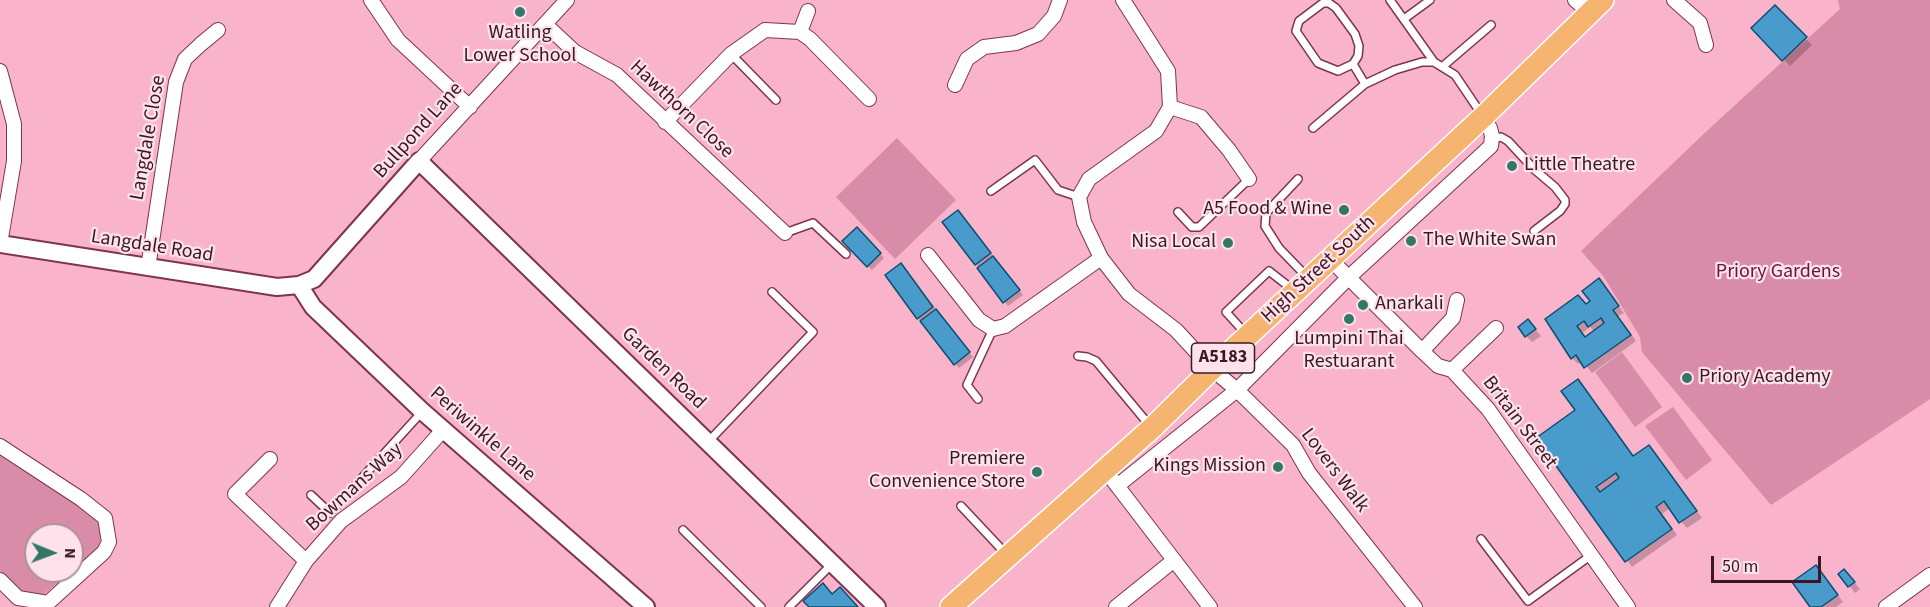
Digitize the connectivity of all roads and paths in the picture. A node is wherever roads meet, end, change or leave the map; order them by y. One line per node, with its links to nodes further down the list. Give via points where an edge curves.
1 (371, 0): 26 (street, via 398,40)
2 (567, 0): 11 (street, Bullpond Lane)
3 (1060, 0): 22 (street, via 1054,16 1038,34 1016,43 984,47 967,59)
4 (1123, 0): 25 (street, via 1168,71)
5 (1390, 0): 10 (lane)
6 (1430, 0): 10 (lane)
7 (1674, 0): 15 (street, via 1700,23)
8 (1589, 4): 27 (main road, High Street South / A5183)
9 (808, 11): 14 (street)
10 (1404, 20): 17 (lane)
11 (545, 24): 26 (street, Bullpond Lane); 28 (street, Hawthorn Close, via 575,52 617,75)
12 (1491, 25): 19 (lane)
13 (218, 30): 44 (street, Langdale Close, via 185,59 176,82)
14 (800, 32): 16 (street, via 765,30); 23 (street)
15 (1706, 45)
16 (731, 54): 24 (lane); 28 (street)
17 (1434, 62): 19 (lane); 21 (lane, via 1395,69)
18 (1353, 64): 18 (lane, via 1359,46 1336,8 1323,3 1299,21 1296,31 1318,63 1338,71); 21 (lane)
19 (1442, 68): 27 (lane, via 1455,75)
20 (0, 71): 39 (street, via 14,124 14,152)
21 (1365, 84): 29 (lane)
22 (955, 85)
23 (869, 99)
24 (776, 100)
25 (1170, 106): 32 (street, via 1202,117); 35 (street, via 1156,131 1089,179)
26 (470, 107): 31 (street, Bullpond Lane)
27 (1483, 117): 30 (street); 43 (main road, High Street South / A5183)
28 (665, 122): 38 (street, Hawthorn Close)
29 (1313, 128)
30 (1491, 139): 37 (lane, via 1501,137 1508,141 1565,200 1560,211); 45 (street, via 1491,146)
31 (419, 161): 46 (street, Bullpond Lane, via 314,279); 62 (street, Garden Road)
32 (1249, 179): 36 (lane, via 1199,227 1192,227)
33 (1298, 179): 47 (lane, via 1266,213 1265,226)
34 (991, 192): 35 (lane, via 1035,159 1058,190)
35 (1079, 197): 42 (street, Lovers Walk, via 1084,222)
36 (1178, 212)
37 (1534, 231)
38 (785, 233): 40 (lane, via 813,223)
39 (0, 244): 44 (street, Langdale Road)
40 (846, 254)
41 (928, 255): 51 (street, via 979,320)
42 (1101, 258): 51 (street, via 1005,326); 55 (street, Lovers Walk, via 1129,294 1176,330)
43 (1331, 260): 45 (street, Britain Street); 47 (main road, High Street South / A5183)
44 (148, 268): 46 (street, Langdale Road, via 277,287)
45 (1348, 278): 53 (street, Britain Street); 57 (street)
46 (299, 285): 59 (street, Periwinkle Lane, via 313,307)
47 (1303, 285): 52 (main road, High Street South / A5183); 52 (lane, via 1269,271 1226,312)
48 (772, 292): 62 (lane, via 813,332)
49 (1457, 300): 53 (street, via 1453,318)
50 (1496, 328): 56 (street)
51 (993, 329): 58 (lane, via 967,385)
52 (1247, 336): 55 (main road, High Street South / A5183)
53 (1422, 351): 56 (street, Britain Street, via 1438,366)
54 (1078, 356): 60 (lane, via 1096,361)
55 (1212, 369): 57 (street, Lovers Walk); 60 (main road, High Street South / A5183)
56 (1452, 370): 70 (street, Britain Street, via 1488,408)
57 (1237, 390): 65 (street); 87 (street, Lovers Walk, via 1293,445 1309,473)
58 (978, 399)
59 (422, 411): 61 (street, Periwinkle Lane); 66 (lane, via 330,513)
60 (1152, 428): 65 (main road, High Street South / A5183)
61 (443, 430): 72 (street, Bowmans Way, via 401,477 341,521); 78 (street, Periwinkle Lane)
62 (708, 442): 74 (street, Garden Road)
63 (0, 446): 79 (street, via 105,518 109,542 104,552)
64 (270, 459): 72 (street, via 235,494)
65 (1111, 478): 71 (main road, High Street South / A5183); 73 (street)
66 (311, 495)
67 (961, 506): 71 (lane)
68 (683, 530): 81 (lane)
69 (1481, 539): 70 (lane, via 1528,601)
70 (1590, 556): 88 (street, Britain Street)
71 (1009, 557): 84 (main road, High Street South / A5183)
72 (306, 561): 80 (street, Bowmans Way)
73 (1173, 561): 85 (street); 86 (street)
74 (833, 563): 82 (lane); 83 (street, Garden Road)
75 (1930, 575): 89 (street)
76 (0, 580): 77 (street)
77 (17, 602): 79 (street)
78 (638, 604)
79 (49, 605)
80 (278, 607)
81 (761, 607)
82 (789, 607)
83 (877, 607)
84 (951, 607)
85 (1116, 607)
86 (1209, 607)
87 (1415, 607)
88 (1628, 607)
89 (1886, 607)

